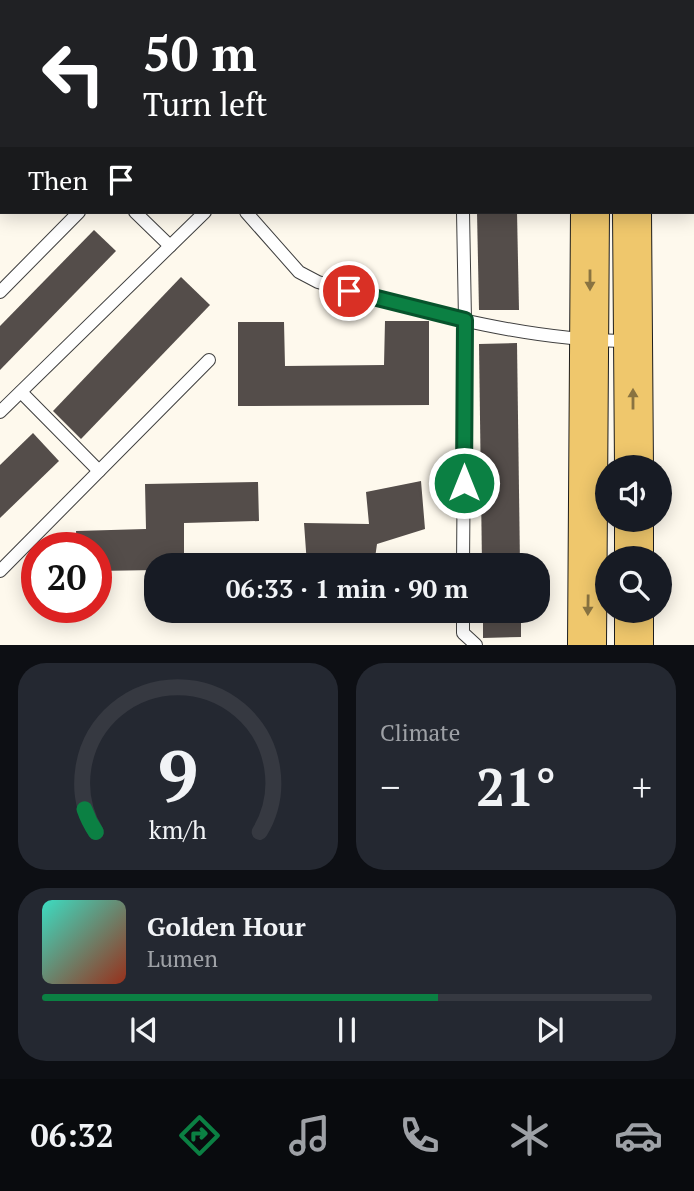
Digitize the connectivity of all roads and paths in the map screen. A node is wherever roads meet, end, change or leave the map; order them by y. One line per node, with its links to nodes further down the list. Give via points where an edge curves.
1 (77, 214): 9 (lane)
2 (137, 214): 8 (lane)
3 (203, 214): 8 (lane)
4 (248, 214): 10 (lane, via 293,267 318,282)
5 (463, 214): 10 (lane)
6 (590, 214): 11 (main road, one-way to 11)
7 (632, 214): 12 (main road)
8 (170, 246): 14 (lane)
9 (0, 292)
10 (465, 320): 11 (lane); 18 (lane)
11 (590, 341): 12 (lane); 23 (main road, one-way to 23)
12 (633, 341): 16 (main road, one-way to 12)
13 (209, 360): 17 (lane)
14 (21, 392): 15 (lane); 17 (lane)
15 (2, 408)
16 (634, 455)
17 (99, 471): 19 (lane)
18 (463, 553)
19 (0, 571)
20 (463, 623): 22 (lane, via 463,633)
21 (634, 623): 24 (main road)
22 (476, 645)
23 (587, 645)
24 (634, 645)

